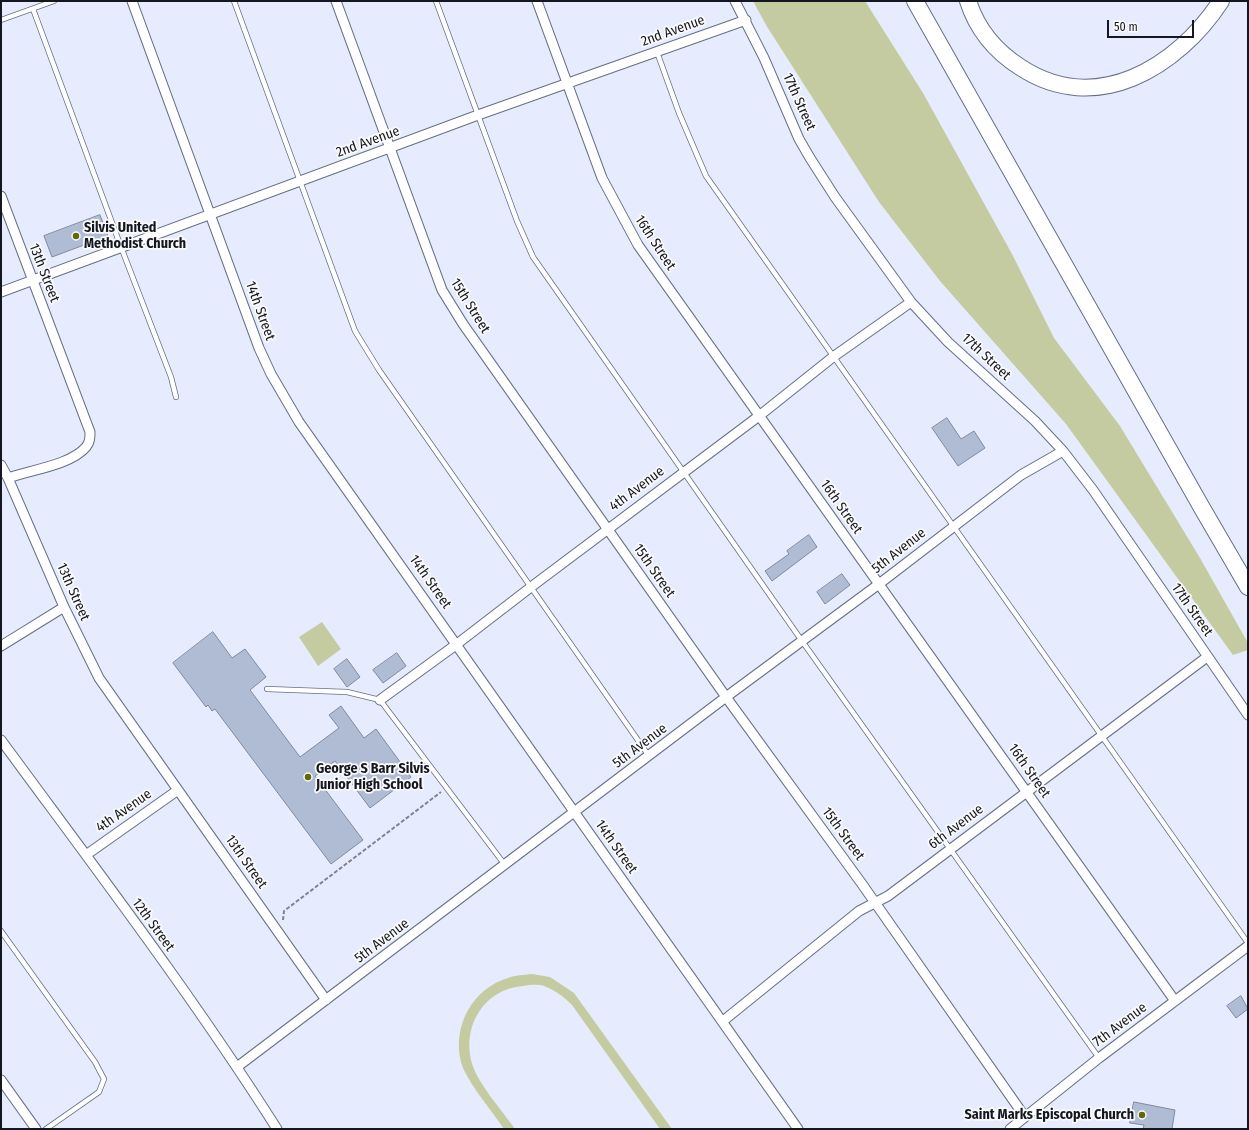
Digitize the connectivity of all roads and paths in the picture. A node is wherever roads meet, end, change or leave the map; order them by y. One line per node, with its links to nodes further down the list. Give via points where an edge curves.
1 (54, 1): 11 (lane)
2 (132, 1): 20 (street, 14th Street)
3 (234, 1): 18 (lane)
4 (336, 1): 17 (street, 15th Street)
5 (436, 1): 16 (lane)
6 (537, 1): 15 (street, 16th Street)
7 (735, 1): 13 (street, 17th Street)
8 (915, 1): 36 (highway)
9 (968, 1): 10 (highway, via 986,36 1013,62 1038,77 1056,83 1089,87 1122,82 1153,69 1170,58 1198,33)
10 (1221, 1)
11 (33, 9): 12 (lane); 21 (lane)
12 (1, 20)
13 (746, 20): 14 (street, 2nd Avenue); 24 (street, 17th Street, via 810,158)
14 (657, 52): 15 (street, 2nd Avenue); 25 (lane, via 706,176)
15 (568, 84): 16 (street, 2nd Avenue); 27 (street, 16th Street, via 602,178 627,226)
16 (478, 115): 17 (street, 2nd Avenue); 30 (lane, via 533,257)
17 (390, 149): 18 (street, 2nd Avenue); 33 (street, 15th Street, via 442,290 467,331)
18 (301, 182): 20 (street, 2nd Avenue); 35 (lane, via 358,338)
19 (1, 196): 22 (street, 13th Street)
20 (210, 215): 21 (street, 2nd Avenue); 39 (street, 14th Street, via 259,348 282,395)
21 (121, 247): 22 (street, 2nd Avenue); 26 (lane, via 171,377)
22 (32, 280): 23 (street, 2nd Avenue); 31 (street, 13th Street, via 90,432 90,440 80,451 60,462)
23 (1, 292)
24 (911, 302): 25 (street, 4th Avenue); 28 (street, 17th Street, via 948,342 1035,420)
25 (833, 357): 27 (street, 4th Avenue); 32 (lane)
26 (176, 397)
27 (760, 416): 30 (street, 4th Avenue); 34 (street, 16th Street)
28 (1063, 451): 32 (street, 5th Avenue, via 1021,475); 41 (street, 17th Street, via 1093,490)
29 (1, 465): 31 (street)
30 (683, 472): 33 (street, 4th Avenue); 38 (lane)
31 (8, 478): 37 (street, 13th Street)
32 (954, 527): 34 (street, 5th Avenue); 46 (lane)
33 (607, 530): 35 (street, 4th Avenue); 43 (street, 15th Street)
34 (879, 584): 38 (street, 5th Avenue); 51 (street, 16th Street)
35 (531, 586): 39 (street, 4th Avenue); 48 (lane)
36 (1248, 587)
37 (64, 607): 40 (street); 50 (street, 13th Street, via 99,678)
38 (802, 641): 43 (street, 5th Avenue); 53 (lane)
39 (457, 644): 44 (street, 4th Avenue); 52 (street, 14th Street)
40 (1, 646)
41 (1207, 657): 45 (street, 17th Street); 46 (street, 6th Avenue)
42 (267, 689): 44 (lane, via 347,692)
43 (726, 697): 48 (street, 5th Avenue); 56 (street, 15th Street)
44 (380, 700): 49 (lane)
45 (1248, 715)
46 (1103, 736): 51 (street, 6th Avenue); 59 (lane)
47 (1, 740): 54 (street, 12th Street)
48 (650, 756): 52 (street, 5th Avenue)
49 (447, 788): 55 (lane); 57 (path, via 284,911)
50 (178, 790): 54 (street, 4th Avenue); 61 (street, 13th Street)
51 (1026, 792): 53 (street, 6th Avenue); 62 (street, 16th Street)
52 (575, 813): 55 (street, 5th Avenue); 63 (street, 14th Street)
53 (950, 849): 56 (street, 6th Avenue, via 888,896); 64 (lane)
54 (86, 855): 65 (street, 12th Street)
55 (505, 865): 61 (street, 5th Avenue)
56 (874, 903): 63 (street, 6th Avenue, via 859,911); 67 (street, 15th Street)
57 (283, 921)
58 (1, 931): 69 (lane, via 95,1062 104,1079 99,1092)
59 (1248, 943)
60 (1248, 946): 62 (street, 7th Avenue)
61 (326, 1000): 65 (street, 5th Avenue)
62 (1175, 1001): 64 (street, 7th Avenue)
63 (723, 1021): 71 (street, 14th Street)
64 (1100, 1058): 67 (street, 7th Avenue)
65 (237, 1067): 70 (street, 12th Street)
66 (1, 1080): 68 (street)
67 (1025, 1118): 72 (street, 7th Avenue)
68 (36, 1129)
69 (46, 1129)
70 (277, 1129)
71 (798, 1129)
72 (1010, 1129)

